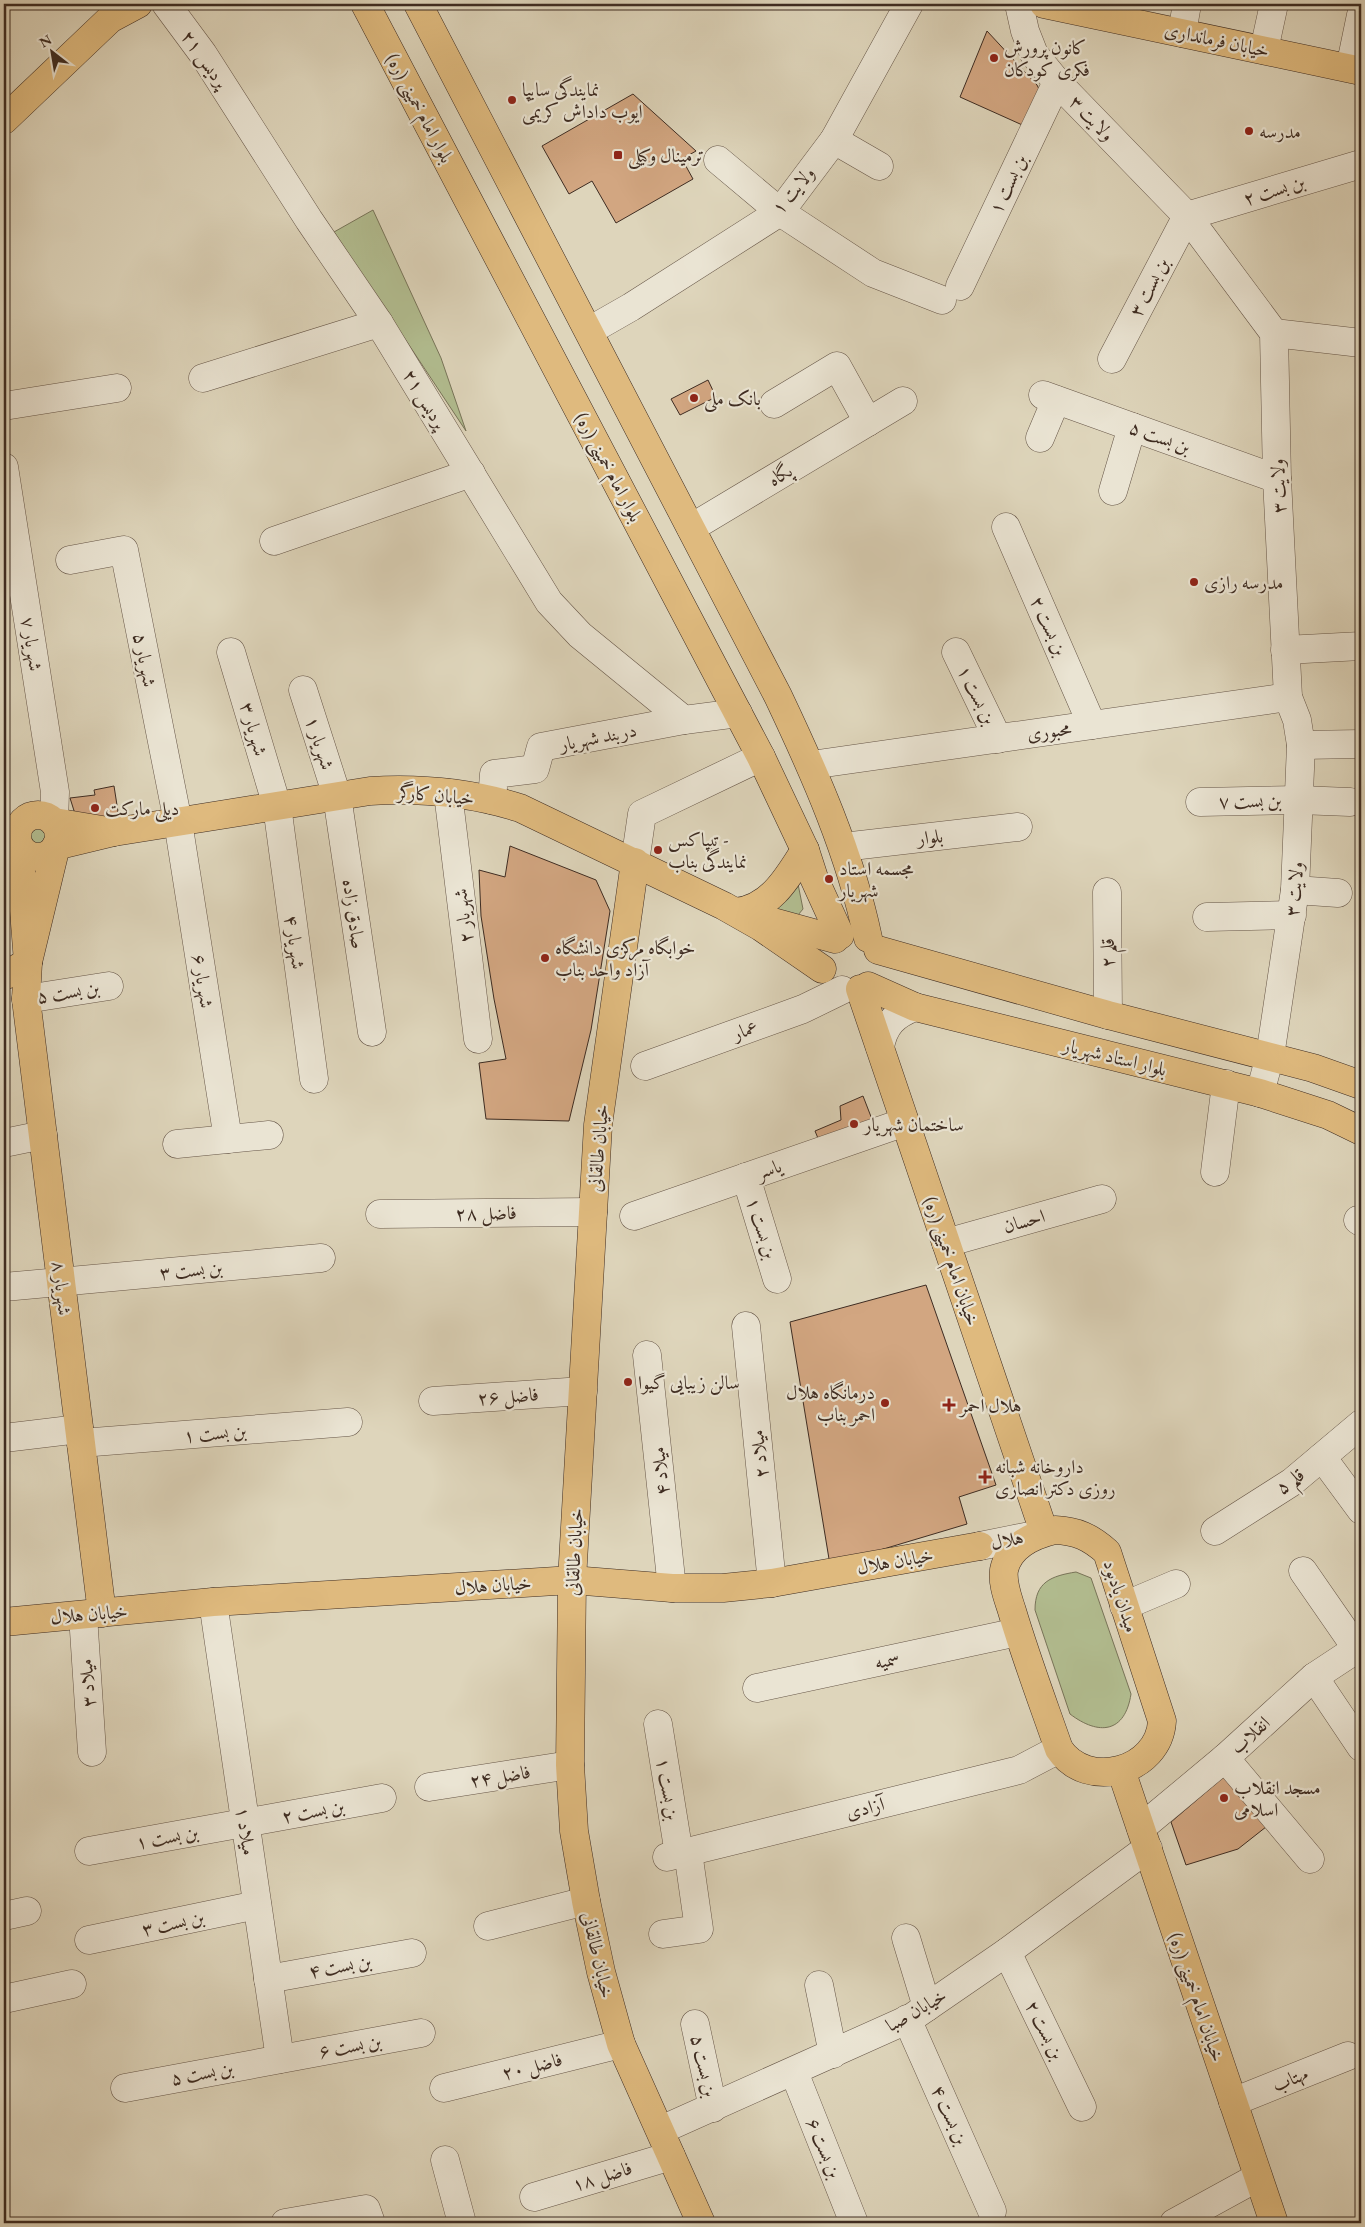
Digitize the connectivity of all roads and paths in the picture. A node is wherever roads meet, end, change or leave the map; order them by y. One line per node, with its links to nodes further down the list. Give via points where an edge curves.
1 (138, 4): 11 (main road)
2 (166, 4): 24 (street, پردیس ۲۱, via 203,54)
3 (365, 4): 51 (main road, بلوار امام خمینی (ره))
4 (418, 4): 25 (main road)
5 (909, 4): 18 (street, ولایت ۱)
6 (1019, 4): 16 (street, ولایت ۳, via 1034,54)
7 (1044, 4): 10 (main road, خیابان فرمانداری)
8 (1188, 4): 13 (street)
9 (1274, 4): 14 (street)
10 (1097, 9): 13 (main road, خیابان فرمانداری)
11 (115, 11): 17 (main road)
12 (1361, 15): 15 (street)
13 (1182, 33): 14 (main road, خیابان فرمانداری)
14 (1264, 50): 15 (main road, خیابان فرمانداری)
15 (1356, 70)
16 (1057, 82): 22 (street, بن بست ۱, via 951,293 873,273); 23 (street, ولایت ۳)
17 (4, 120)
18 (834, 140): 21 (street); 22 (street, ولایت ۱)
19 (718, 160): 22 (street)
20 (1361, 164): 23 (street, بن بست ۲)
21 (879, 166)
22 (780, 212): 25 (street, ولایت ۱)
23 (1187, 216): 26 (street, ولایت ۳); 28 (street, بن بست ۳)
24 (379, 323): 29 (street); 38 (street, پردیس ۲۱)
25 (589, 330): 42 (main road)
26 (1274, 333): 27 (street); 39 (street, ولایت ۳)
27 (1361, 343)
28 (1112, 359)
29 (203, 378)
30 (117, 388): 33 (street)
31 (903, 401): 34 (street, پگاه)
32 (774, 404): 34 (street, via 837,366)
33 (4, 406)
34 (868, 422): 42 (street, پگاه)
35 (1132, 427): 36 (street, بن بست ۵, via 1050,397); 39 (street, بن بست ۵); 40 (street)
36 (1040, 438)
37 (4, 467): 67 (street, شهریار ۷, via 55,792)
38 (471, 473): 43 (street); 52 (street, پردیس ۲۱, via 549,602 580,635)
39 (1278, 479): 46 (street, ولایت ۳)
40 (1113, 491)
41 (1006, 527): 53 (street, بن بست ۲)
42 (692, 528): 58 (main road)
43 (274, 541)
44 (70, 560): 66 (street, شهریار ۵, via 124,550)
45 (1361, 646): 46 (street)
46 (1285, 650): 50 (street, ولایت ۳)
47 (231, 652): 65 (street, شهریار ۳)
48 (956, 652): 54 (street, بن بست ۱)
49 (303, 690): 60 (street, شهریار ۱)
50 (1288, 697): 53 (street, محبوری); 56 (street, ولایت ۳)
51 (738, 713): 52 (street); 57 (main road, بلوار امام خمینی (ره))
52 (684, 720): 61 (street, دربند شهریار, via 541,748 535,769 494,774)
53 (1092, 725): 54 (street, محبوری)
54 (998, 739): 58 (street, محبوری)
55 (1361, 744): 56 (street)
56 (1301, 745): 62 (street, ولایت ۳)
57 (761, 757): 71 (main road, بلوار امام خمینی (ره)); 72 (street, via 642,814)
58 (811, 765): 70 (main road)
59 (448, 794): 60 (main road, خیابان کارگر, via 392,790); 61 (main road, خیابان کارگر); 89 (street, شهریار ۲)
60 (337, 796): 65 (main road, خیابان کارگر); 88 (street, صادق زاده)
61 (492, 800): 72 (main road, خیابان کارگر, via 520,808)
62 (1299, 800): 63 (street, بن بست ۷); 64 (street, بن بست ۷); 75 (street, ولایت ۳)
63 (1200, 802)
64 (1350, 802)
65 (276, 806): 66 (main road, خیابان کارگر); 93 (street, شهریار ۴)
66 (178, 822): 67 (main road, خیابان کارگر, via 114,832); 101 (street, شهریار ۶)
67 (36, 824): 69 (main road, شهریار ۸, via 25,819 18,828 17,841); 69 (main road, via 45,856 24,852); 80 (main road, شهریار ۸)
68 (1018, 827): 70 (street, بلوار)
69 (12, 841): 80 (main road, شهریار ۸)
70 (842, 847): 79 (main road)
71 (805, 850): 76 (main road, via 778,890 756,906); 78 (main road, بلوار امام خمینی (ره))
72 (635, 862): 76 (main road, خیابان کارگر); 107 (main road, خیابان طالقانی, via 598,1125)
73 (1107, 892): 87 (street, قلم ۲)
74 (1338, 893): 75 (street)
75 (1294, 903): 77 (street); 91 (street, ولایت ۳)
76 (736, 912): 78 (main road); 81 (main road)
77 (1208, 917)
78 (838, 937): 79 (main road, via 856,933); 81 (main road, via 830,942 823,954)
79 (873, 944): 84 (main road, via 881,963 877,976); 87 (main road, بلوار استاد شهریار)
80 (28, 962): 82 (main road); 85 (main road, شهریار ۸)
81 (822, 969): 84 (main road, via 829,981)
82 (4, 976)
83 (109, 986): 85 (street, بن بست ۵)
84 (857, 988): 86 (main road, بلوار استاد شهریار); 90 (main road, خیابان امام خمینی (ره)); 92 (street, عمار)
85 (26, 998): 99 (main road, شهریار ۸)
86 (915, 1008): 90 (street, via 889,1022); 94 (main road, بلوار استاد شهریار)
87 (1108, 1015): 91 (main road, بلوار استاد شهریار)
88 (372, 1032)
89 (478, 1039)
90 (880, 1047): 97 (main road, خیابان امام خمینی (ره))
91 (1270, 1056): 95 (main road, بلوار استاد شهریار); 96 (street, ولایت ۳)
92 (645, 1066)
93 (314, 1079)
94 (1226, 1084): 96 (main road, بلوار استاد شهریار); 104 (street)
95 (1361, 1085)
96 (1260, 1093): 98 (main road, بلوار استاد شهریار, via 1328,1115)
97 (905, 1122): 105 (street, یاسر); 110 (main road, خیابان امام خمینی (ره))
98 (1361, 1131)
99 (43, 1135): 102 (street); 113 (main road, شهریار ۸)
100 (269, 1135): 101 (street)
101 (228, 1139): 103 (street)
102 (4, 1143)
103 (177, 1144)
104 (1215, 1172)
105 (746, 1177): 109 (street, یاسر); 112 (street, بن بست ۱)
106 (1102, 1199): 110 (street, احسان)
107 (593, 1212): 108 (street, فاضل ۲۸); 117 (main road, خیابان طالقانی)
108 (380, 1214)
109 (634, 1216)
110 (946, 1243): 126 (main road, خیابان امام خمینی (ره))
111 (321, 1258): 113 (street, بن بست ۳)
112 (777, 1279)
113 (62, 1282): 114 (street); 121 (main road, شهریار ۸)
114 (4, 1288)
115 (746, 1326): 131 (street, میلاد ۲)
116 (647, 1355): 133 (street, میلاد ۴)
117 (582, 1392): 118 (street, فاضل ۲۶); 130 (main road, خیابان طالقانی)
118 (433, 1401)
119 (348, 1422): 121 (street, بن بست ۱)
120 (1361, 1424): 123 (street, قلم ۵)
121 (80, 1436): 122 (street); 136 (main road, شهریار ۸)
122 (4, 1438)
123 (1322, 1457): 124 (street); 125 (street, قلم ۵, via 1292,1482)
124 (1361, 1510)
125 (1215, 1531)
126 (1040, 1534): 127 (street, هلال); 128 (main road, via 1019,1546); 135 (main road, میدان یادبود, via 1055,1530 1074,1531 1092,1539 1107,1552)
127 (980, 1546): 128 (street, via 997,1559); 131 (main road, خیابان هلال)
128 (1004, 1570): 138 (main road, میدان یادبود, via 1003,1582)
129 (1304, 1571): 139 (street)
130 (572, 1580): 133 (main road, خیابان هلال); 134 (main road, خیابان هلال); 147 (main road, خیابان طالقانی)
131 (772, 1583): 133 (main road, خیابان هلال, via 723,1588)
132 (1176, 1584): 135 (street)
133 (672, 1588)
134 (213, 1602): 136 (main road, خیابان هلال); 151 (street, میلاد ۱)
135 (1124, 1606): 148 (main road, میدان یادبود, via 1162,1721 1157,1741 1146,1757)
136 (92, 1614): 137 (main road, خیابان هلال); 145 (street, میلاد ۳)
137 (4, 1622)
138 (1018, 1632): 141 (street, سمیه); 144 (main road, میدان یادبود)
139 (1359, 1647): 140 (street, انقلاب)
140 (1314, 1677): 143 (street); 146 (street, انقلاب)
141 (757, 1688)
142 (658, 1724): 154 (street, بن بست ۱)
143 (1361, 1747)
144 (1058, 1749): 148 (main road, میدان یادبود, via 1072,1764 1090,1771 1110,1773); 154 (street, آزادی, via 1019,1770)
145 (92, 1752)
146 (1225, 1758): 152 (street, انقلاب); 155 (street)
147 (570, 1765): 149 (street, فاضل ۲۴); 156 (main road, خیابان طالقانی, via 574,1831)
148 (1121, 1770): 152 (main road, خیابان امام خمینی (ره))
149 (429, 1787)
150 (382, 1798): 151 (street, بن بست ۲)
151 (245, 1823): 153 (street, بن بست ۱); 157 (street, میلاد ۱)
152 (1144, 1838): 162 (street, خیابان صبا); 178 (main road, خیابان امام خمینی (ره))
153 (88, 1851)
154 (678, 1855): 159 (street, via 699,1929)
155 (1310, 1859)
156 (586, 1901): 158 (street); 171 (main road, خیابان طالقانی)
157 (257, 1905): 161 (street, بن بست ۳); 164 (street, میلاد ۱)
158 (488, 1926)
159 (662, 1934)
160 (906, 1938): 168 (street)
161 (89, 1940)
162 (1007, 1952): 168 (street, خیابان صبا); 179 (street, بن بست ۲)
163 (412, 1953): 164 (street, بن بست ۴)
164 (268, 1979): 174 (street, میلاد ۱)
165 (72, 1984): 167 (street)
166 (819, 1984): 172 (street)
167 (4, 1999)
168 (917, 2013): 172 (street, خیابان صبا); 186 (street, بن بست ۴)
169 (695, 2024): 180 (street, بن بست ۵)
170 (421, 2033): 174 (street, بن بست ۶)
171 (621, 2044): 177 (street, فاضل ۲۰); 181 (main road, خیابان طالقانی)
172 (833, 2054): 175 (street, خیابان صبا)
173 (1348, 2056): 178 (street, مهتاب)
174 (280, 2059): 176 (street, بن بست ۵)
175 (794, 2072): 180 (street, خیابان صبا); 191 (street, بن بست ۶)
176 (125, 2088)
177 (444, 2088)
178 (1233, 2102): 184 (main road, خیابان امام خمینی (ره))
179 (1082, 2107)
180 (713, 2108): 181 (street, خیابان صبا)
181 (661, 2130): 182 (main road, خیابان طالقانی)
182 (671, 2156): 185 (street, فاضل ۱۸); 190 (main road, خیابان طالقانی)
183 (445, 2160): 189 (street)
184 (1258, 2177): 192 (street); 193 (main road, خیابان امام خمینی (ره))
185 (534, 2197)
186 (992, 2212)
187 (368, 2216): 188 (street)
188 (285, 2223)
189 (462, 2223)
190 (701, 2223)
191 (854, 2223)
192 (1174, 2223)
193 (1274, 2223)

